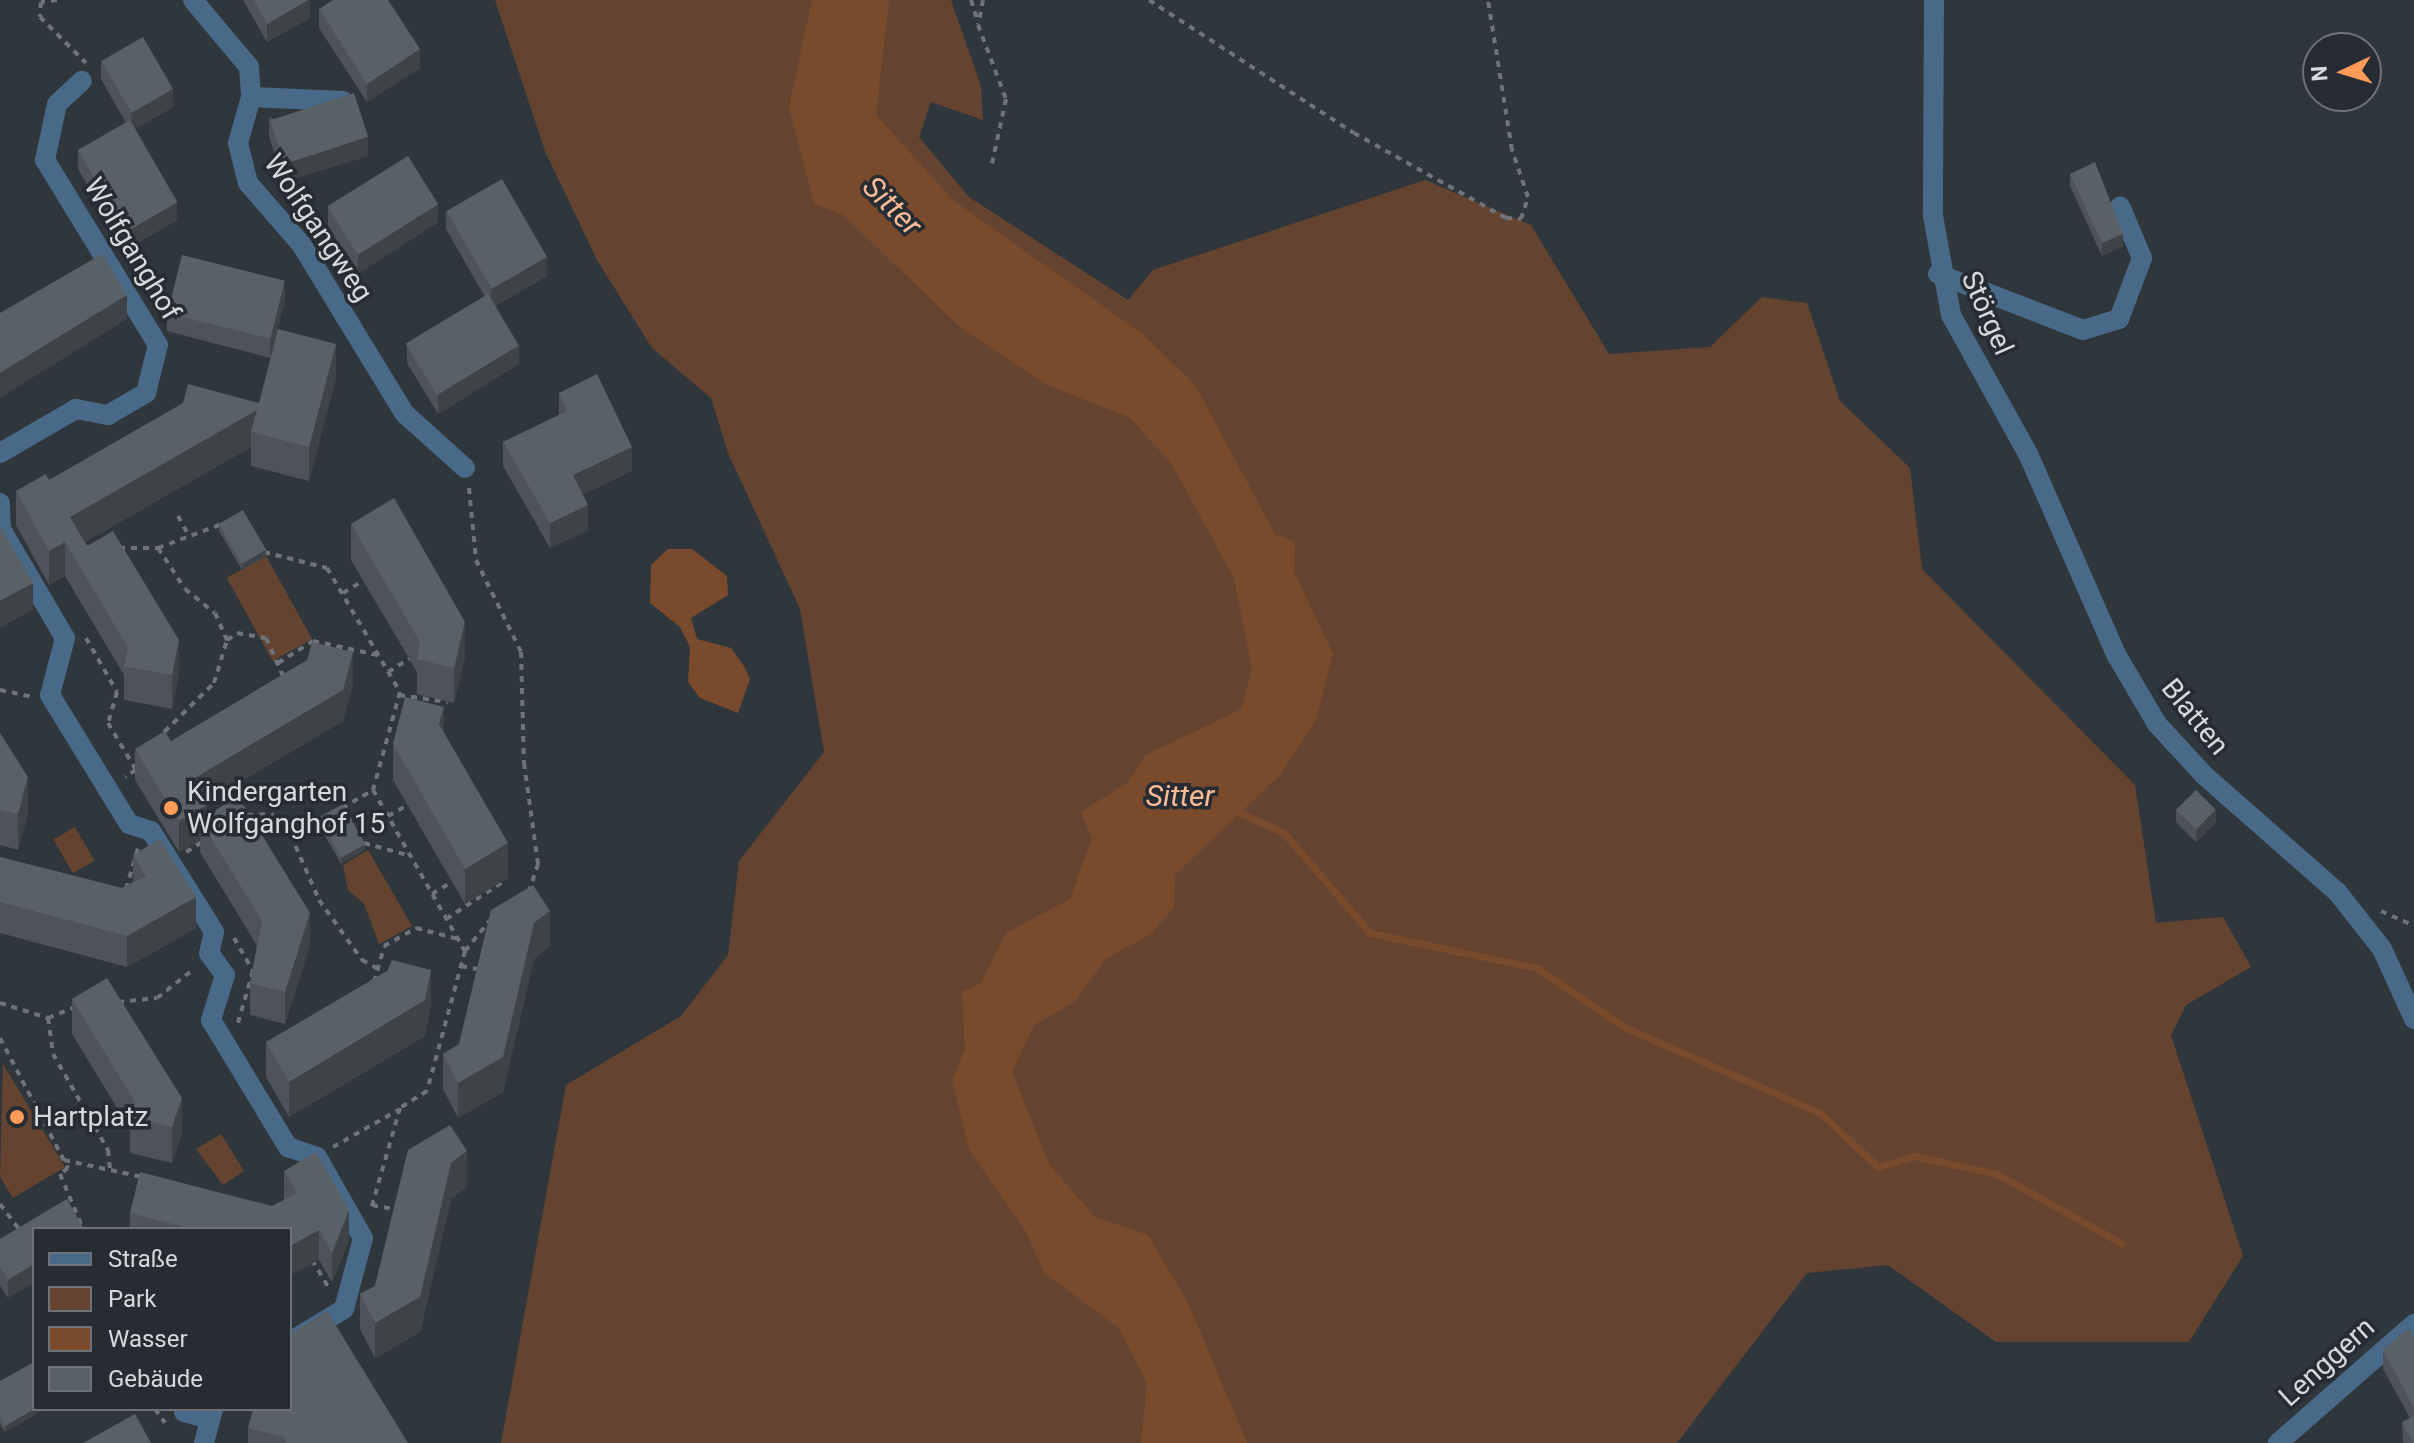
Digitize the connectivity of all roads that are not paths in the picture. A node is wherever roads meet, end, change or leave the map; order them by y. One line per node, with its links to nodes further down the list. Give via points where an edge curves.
1 (193, 0): 4 (street, Wolfgangweg, via 249,67)
2 (1934, 0): 7 (street, Störgel)
3 (82, 81): 8 (street, Wolfganghof, via 57,104 45,160 158,345 146,393 108,415 76,409)
4 (251, 97): 5 (street); 9 (street, Wolfgangweg, via 238,143 248,183 301,244 404,413)
5 (343, 101)
6 (2120, 206): 7 (street, via 2142,258 2119,319 2083,330)
7 (1938, 274): 11 (street, Störgel, via 1951,315)
8 (0, 453)
9 (465, 468)
10 (0, 503): 14 (street, via 1,529 65,638 50,695 129,824 143,828 214,932 209,953 225,975 211,1020 288,1147 317,1157 363,1238 344,1309)
11 (2067, 532): 12 (street, Blatten, via 2117,656 2157,724 2205,776 2338,893 2382,949)
12 (2414, 1019)
13 (2414, 1324): 18 (street, Lenggern)
14 (292, 1341)
15 (184, 1412): 16 (street)
16 (212, 1414): 17 (street)
17 (204, 1443)
18 (2278, 1443)

